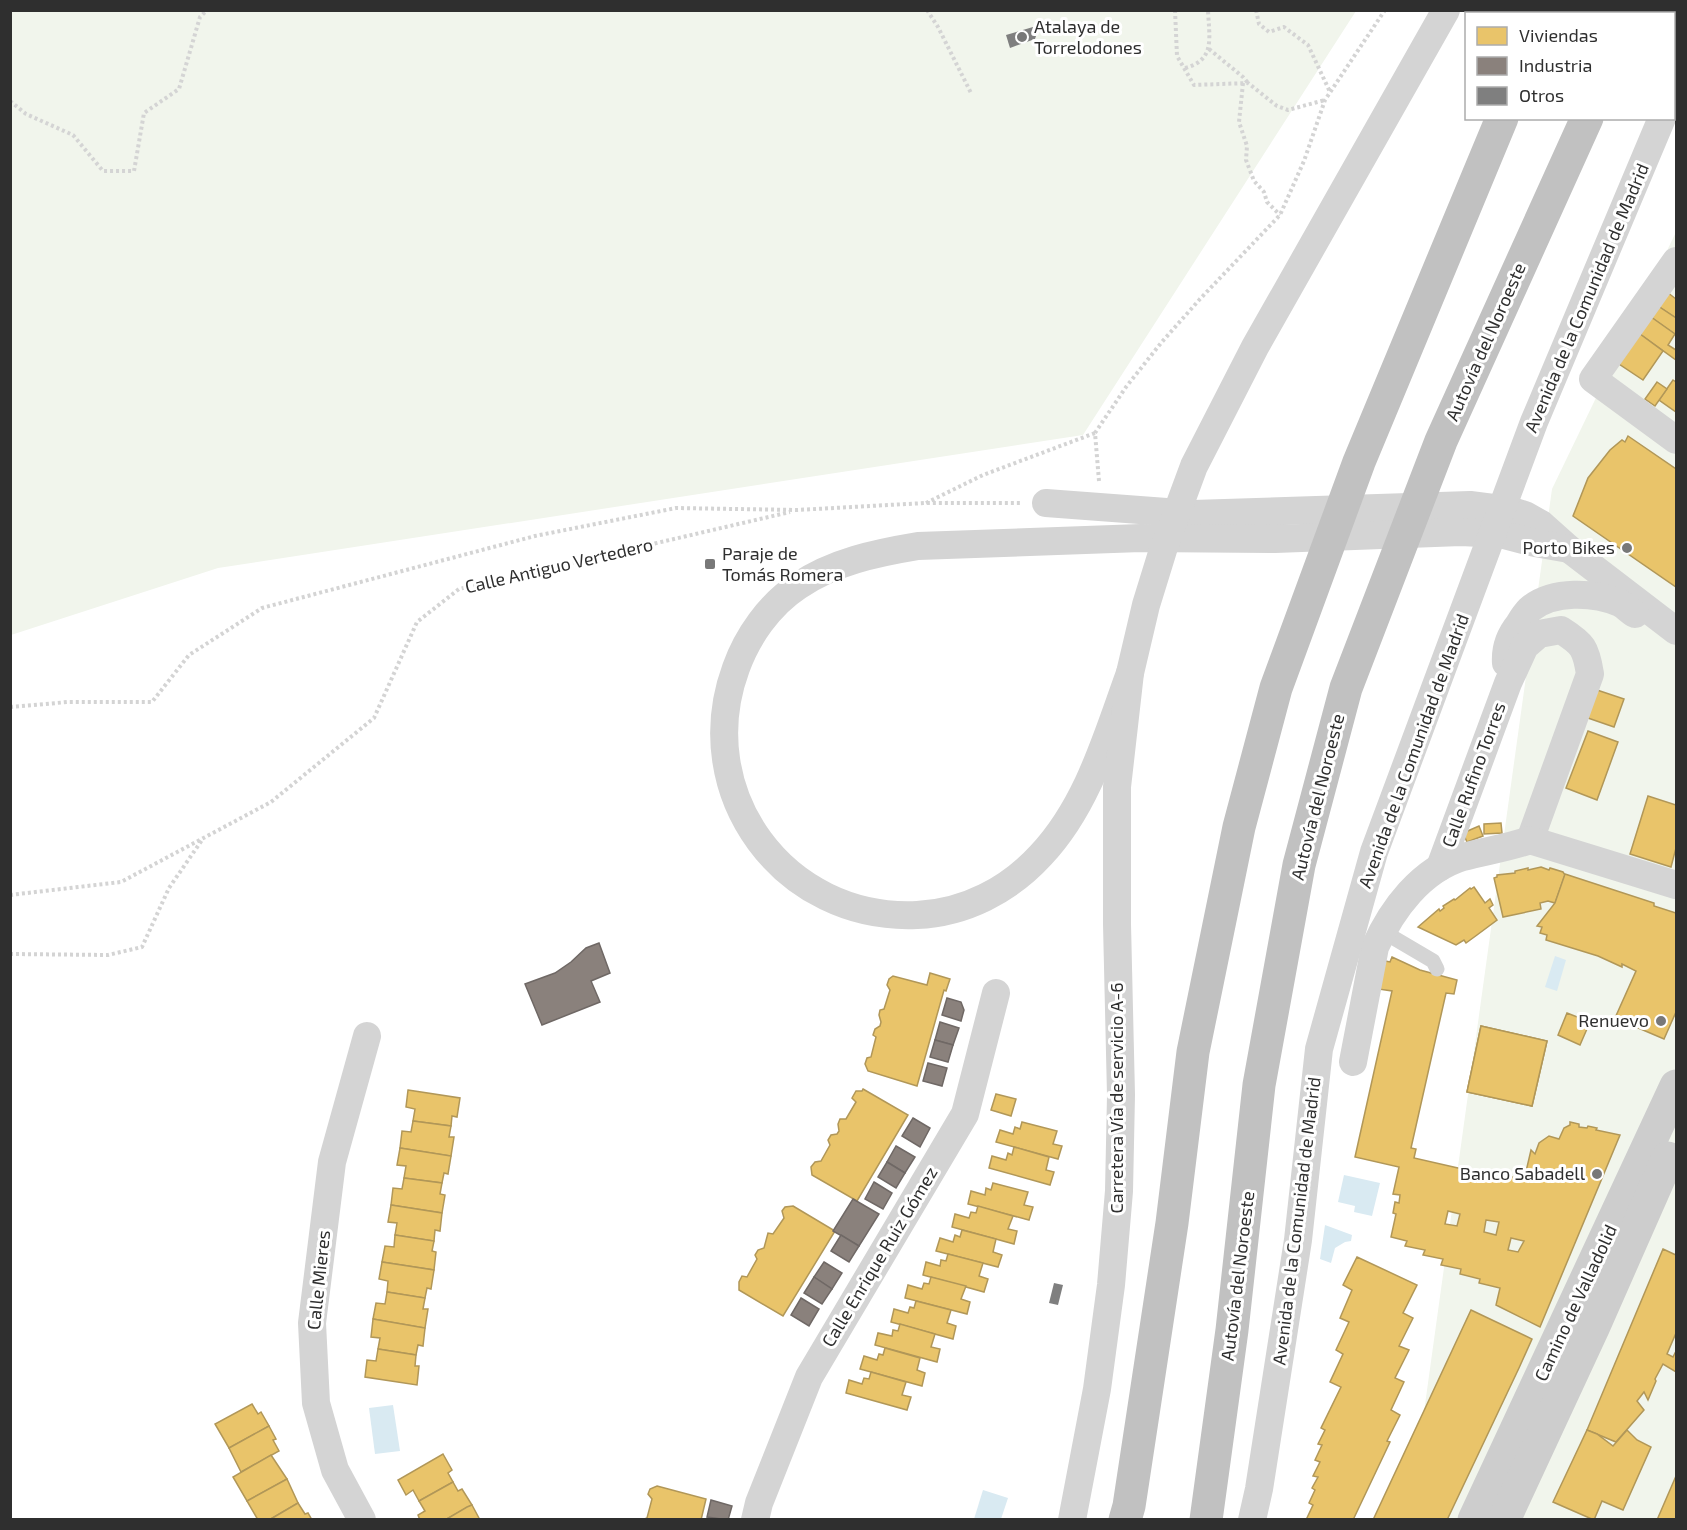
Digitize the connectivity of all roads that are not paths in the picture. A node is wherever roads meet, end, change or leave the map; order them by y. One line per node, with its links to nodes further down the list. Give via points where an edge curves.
1 (1446, 10): 11 (street, via 1255,346 1194,466 1149,594)
2 (1501, 120): 26 (highway, via 1359,462 1276,688 1239,827 1192,1052 1172,1223)
3 (1586, 120): 27 (highway, Autovía del Noroeste, via 1442,441 1346,688 1299,865 1259,1085)
4 (1661, 120): 28 (street, Avenida de la Comunidad de Madrid, via 1534,422 1374,852 1319,1049 1298,1240)
5 (1677, 261): 6 (street, via 1593,379)
6 (1677, 440)
7 (1046, 503): 8 (street, via 1193,514 1470,505 1525,515)
8 (1569, 549): 9 (street); 11 (street, via 1500,534 1461,532 918,546 847,562 797,587 777,604 741,653 724,718 730,784 755,837 766,851 797,880 826,898 854,909 896,915 931,914 962,907 1019,877 1073,814)
9 (1677, 631)
10 (1677, 636): 12 (street, Calle Rufino Torres, via 1660,634 1621,603 1572,594 1555,598 1531,609 1516,628 1505,651)
11 (1130, 674): 25 (street, Carretera Vía de servicio A-6, via 1117,788 1119,1191 1100,1366)
12 (1508, 682): 13 (street, Calle Rufino Torres, via 1525,646 1539,634 1561,630 1580,642 1587,655 1590,674); 14 (street, Calle Rufino Torres)
13 (1530, 840): 14 (street, Calle Rufino Torres); 15 (street)
14 (1440, 867): 16 (street, Calle Rufino Torres, via 1403,898)
15 (1677, 885)
16 (1382, 931): 17 (lane, via 1433,961); 20 (street, Calle Rufino Torres, via 1375,947)
17 (1437, 969)
18 (996, 993): 24 (street, Calle Enrique Ruiz Gómez, via 965,1114 809,1377)
19 (367, 1036): 23 (street, Calle Mieres, via 332,1162 312,1323 316,1404 335,1470)
20 (1353, 1062)
21 (1677, 1086): 29 (street, Camino de Valladolid)
22 (1677, 1139): 30 (street, Camino de Valladolid)
23 (362, 1520)
24 (755, 1520)
25 (1072, 1520)
26 (1125, 1520)
27 (1206, 1520)
28 (1252, 1520)
29 (1474, 1520)
30 (1504, 1520)

